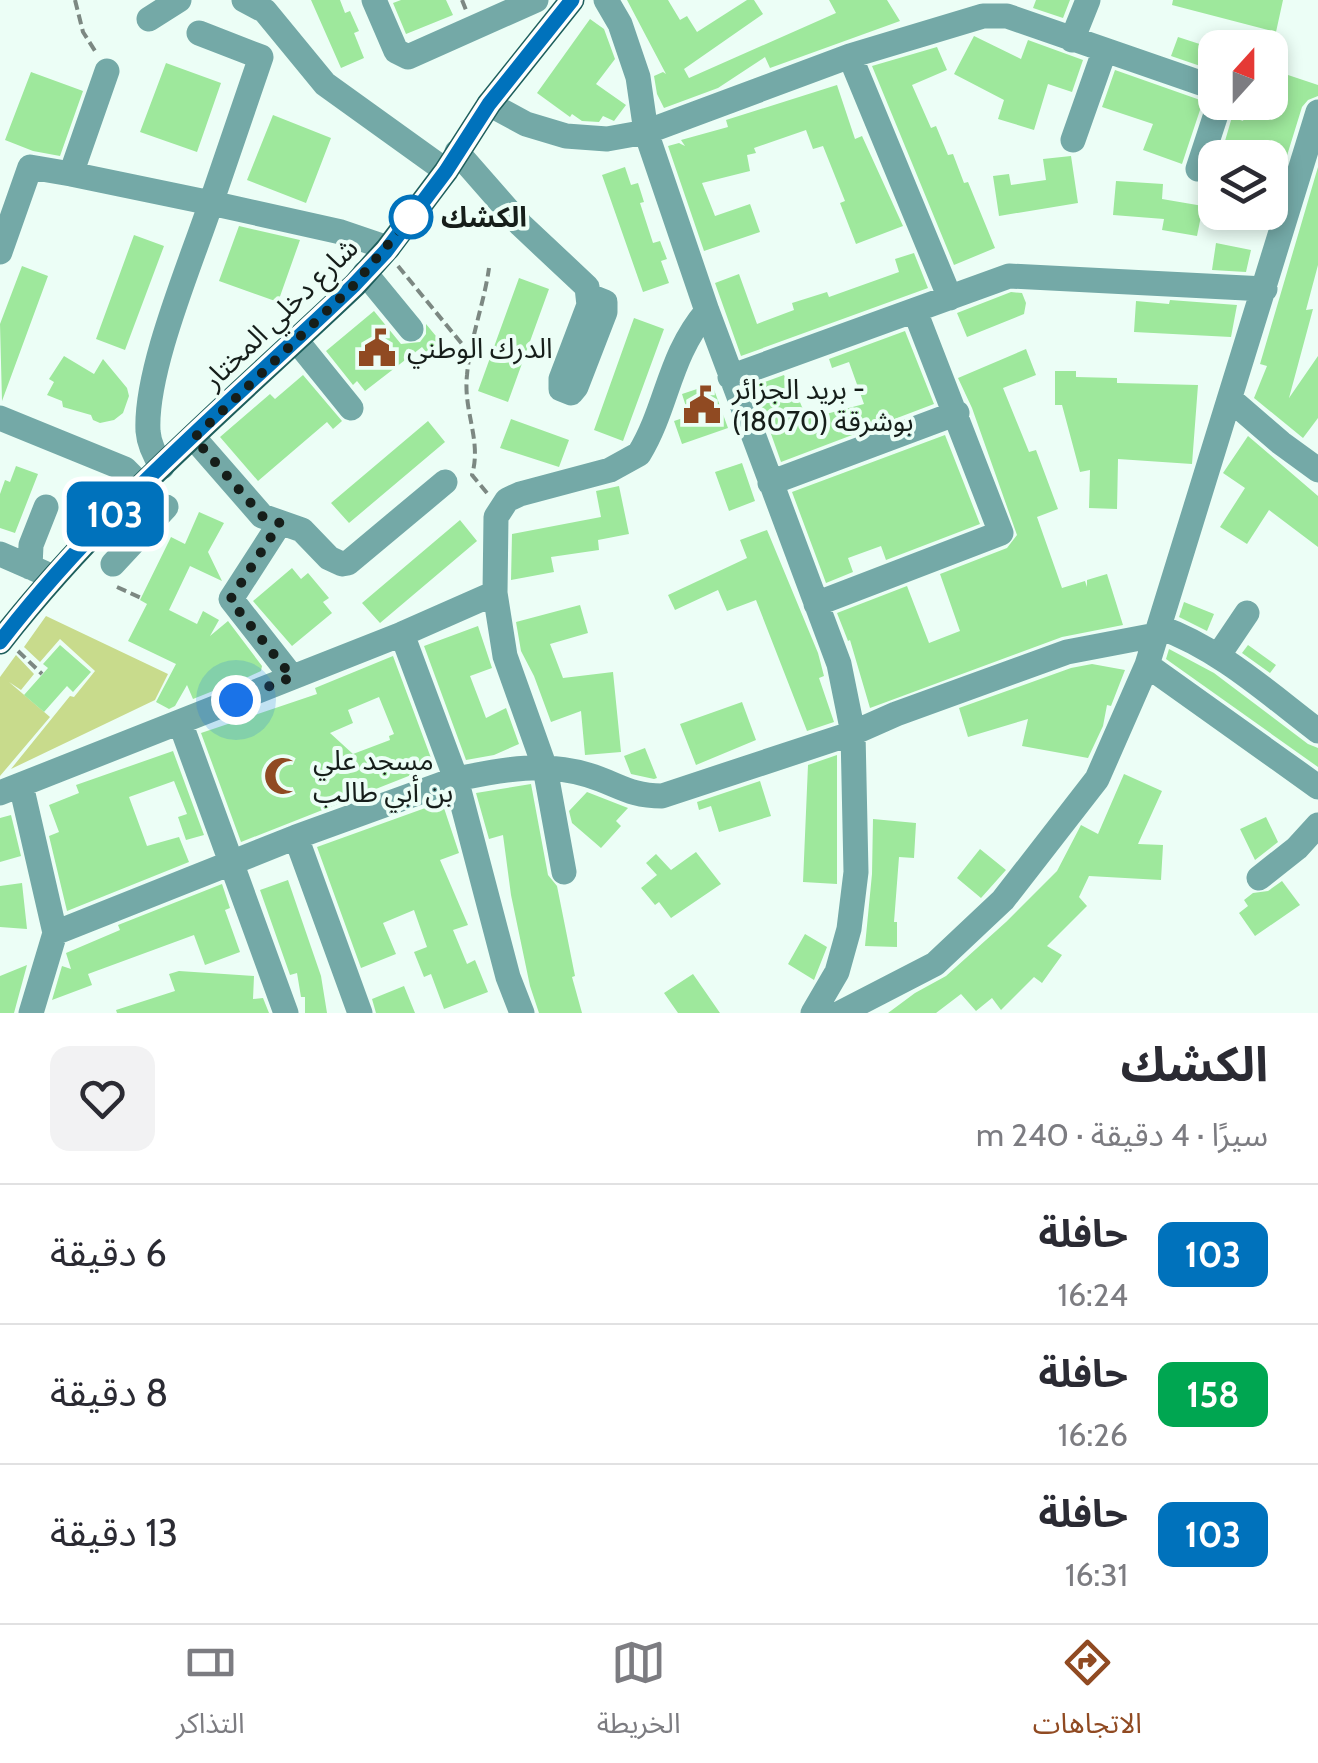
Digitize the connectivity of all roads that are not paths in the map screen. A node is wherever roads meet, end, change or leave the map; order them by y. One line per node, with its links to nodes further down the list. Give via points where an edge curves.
1 (179, 0): 8 (street)
2 (244, 0): 19 (street, via 265,12 325,84)
3 (374, 0): 4 (street, via 403,57)
4 (536, 0)
5 (572, 0): 15 (main road, شارع دخلي المختار)
6 (606, 0): 17 (street, via 638,77)
7 (1088, 0): 10 (street)
8 (149, 19)
9 (199, 33): 21 (street, via 261,58)
10 (1072, 40): 11 (street); 12 (street, via 1007,16 982,16)
11 (1104, 52): 14 (street); 18 (street)
12 (850, 56): 17 (street); 27 (street)
13 (107, 71): 20 (street)
14 (1198, 82)
15 (489, 104): 17 (street, via 566,136); 19 (main road, شارع دخلي المختار)
16 (1318, 112): 25 (street)
17 (646, 132): 28 (street)
18 (1074, 140)
19 (452, 161): 22 (main road, شارع دخلي المختار); 26 (street)
20 (71, 174): 21 (street); 23 (street, via 30,167)
21 (211, 203): 22 (street); 37 (street, via 170,356 153,387)
22 (387, 249): 24 (main road, شارع دخلي المختار)
23 (0, 252)
24 (365, 273): 30 (street); 31 (main road, شارع دخلي المختار)
25 (1265, 289): 27 (street, via 1009,276); 33 (street)
26 (590, 296)
27 (950, 298): 29 (street)
28 (707, 311): 32 (street); 50 (street, via 676,359 639,454 610,470 520,494 500,508)
29 (915, 311): 32 (street); 35 (street)
30 (411, 329)
31 (296, 340): 34 (street); 38 (main road, شارع دخلي المختار)
32 (730, 377): 43 (street)
33 (1230, 398): 40 (street); 53 (street)
34 (351, 408)
35 (957, 413): 43 (street); 51 (street, via 1002,533)
36 (0, 418): 41 (street)
37 (149, 436): 39 (street); 41 (street)
38 (194, 438): 39 (main road, شارع دخلي المختار); 46 (street, via 262,516)
39 (162, 467): 41 (main road, شارع دخلي المختار)
40 (1318, 470)
41 (134, 478): 47 (main road, شارع دخلي المختار)
42 (445, 482): 46 (street, via 348,563 329,558 302,530)
43 (770, 483): 51 (street)
44 (46, 507): 49 (street, via 31,545)
45 (166, 507): 47 (street, via 119,557)
46 (280, 523): 58 (street, via 230,600)
47 (100, 528): 49 (main road, شارع دخلي المختار)
48 (0, 554): 49 (street)
49 (42, 572): 55 (main road, شارع دخلي المختار)
50 (496, 593): 54 (street); 62 (street, via 504,656)
51 (816, 604): 61 (street, via 839,664)
52 (1247, 613): 56 (street)
53 (1158, 631): 56 (street, via 1187,636); 57 (street); 61 (street, via 1067,652)
54 (402, 634): 58 (street); 63 (street)
55 (0, 642)
56 (1218, 656): 60 (street)
57 (1147, 665): 64 (street); 77 (street, via 1097,779 1003,900 935,964)
58 (292, 677): 59 (street)
59 (180, 722): 65 (street); 68 (street)
60 (1318, 730)
61 (853, 733): 62 (street, via 662,796 640,796 586,774); 76 (street, via 856,872 850,930 837,972)
62 (545, 768): 63 (street); 69 (street)
63 (456, 780): 67 (street); 75 (street)
64 (1318, 788)
65 (10, 789): 71 (street)
66 (1318, 826): 70 (street)
67 (296, 837): 68 (street); 74 (street)
68 (233, 862): 71 (street); 73 (street)
69 (564, 872)
70 (1259, 878)
71 (55, 932): 72 (street)
72 (31, 1013)
73 (286, 1013)
74 (360, 1013)
75 (522, 1013)
76 (813, 1013)
77 (840, 1013)

